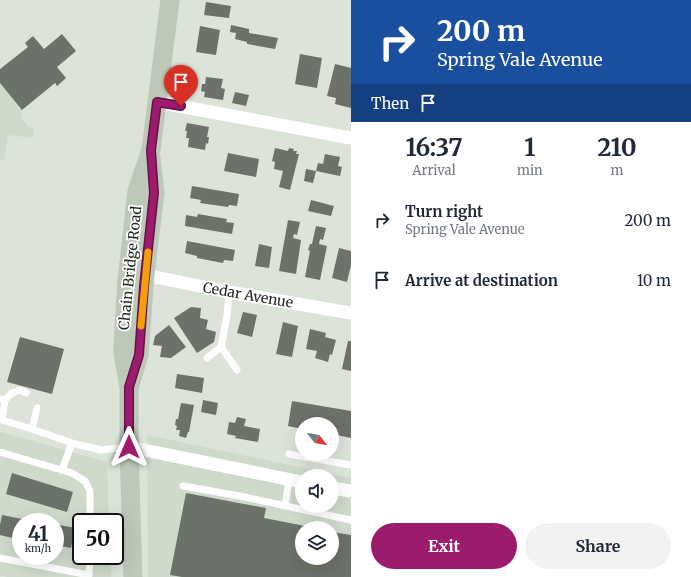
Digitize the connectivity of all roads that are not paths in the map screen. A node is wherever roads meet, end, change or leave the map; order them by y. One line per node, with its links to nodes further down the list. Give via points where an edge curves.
1 (170, 0): 2 (main road, Chain Bridge Road)
2 (157, 102): 3 (street); 4 (main road, Chain Bridge Road)
3 (351, 138)
4 (151, 150): 5 (main road, Chain Bridge Road, via 154,193); 11 (main road, Chain Bridge Road, via 138,191 127,280 123,353)
5 (145, 275): 6 (street, Cedar Avenue); 11 (main road, Chain Bridge Road, via 139,355)
6 (230, 292): 7 (street, Cedar Avenue); 8 (lane)
7 (351, 313)
8 (221, 347): 9 (lane); 10 (lane)
9 (207, 358)
10 (237, 370)
11 (129, 387): 18 (main road, Chain Bridge Road)
12 (26, 394): 13 (lane, via 20,390)
13 (2, 399): 15 (lane)
14 (37, 408): 16 (lane)
15 (1, 419): 16 (lane)
16 (32, 429): 17 (lane)
17 (72, 443): 18 (lane, via 100,450); 22 (lane)
18 (129, 447): 23 (street); 33 (main road, Chain Bridge Road)
19 (0, 452): 22 (lane)
20 (289, 454): 21 (lane)
21 (351, 465)
22 (62, 470): 29 (lane, via 85,481 90,491)
23 (295, 481)
24 (295, 483): 28 (lane)
25 (183, 486): 28 (lane)
26 (339, 489): 27 (street)
27 (351, 491)
28 (285, 506): 30 (lane)
29 (90, 513)
30 (351, 520)
31 (0, 558): 32 (lane, via 90,575)
32 (90, 565)
33 (133, 577)

